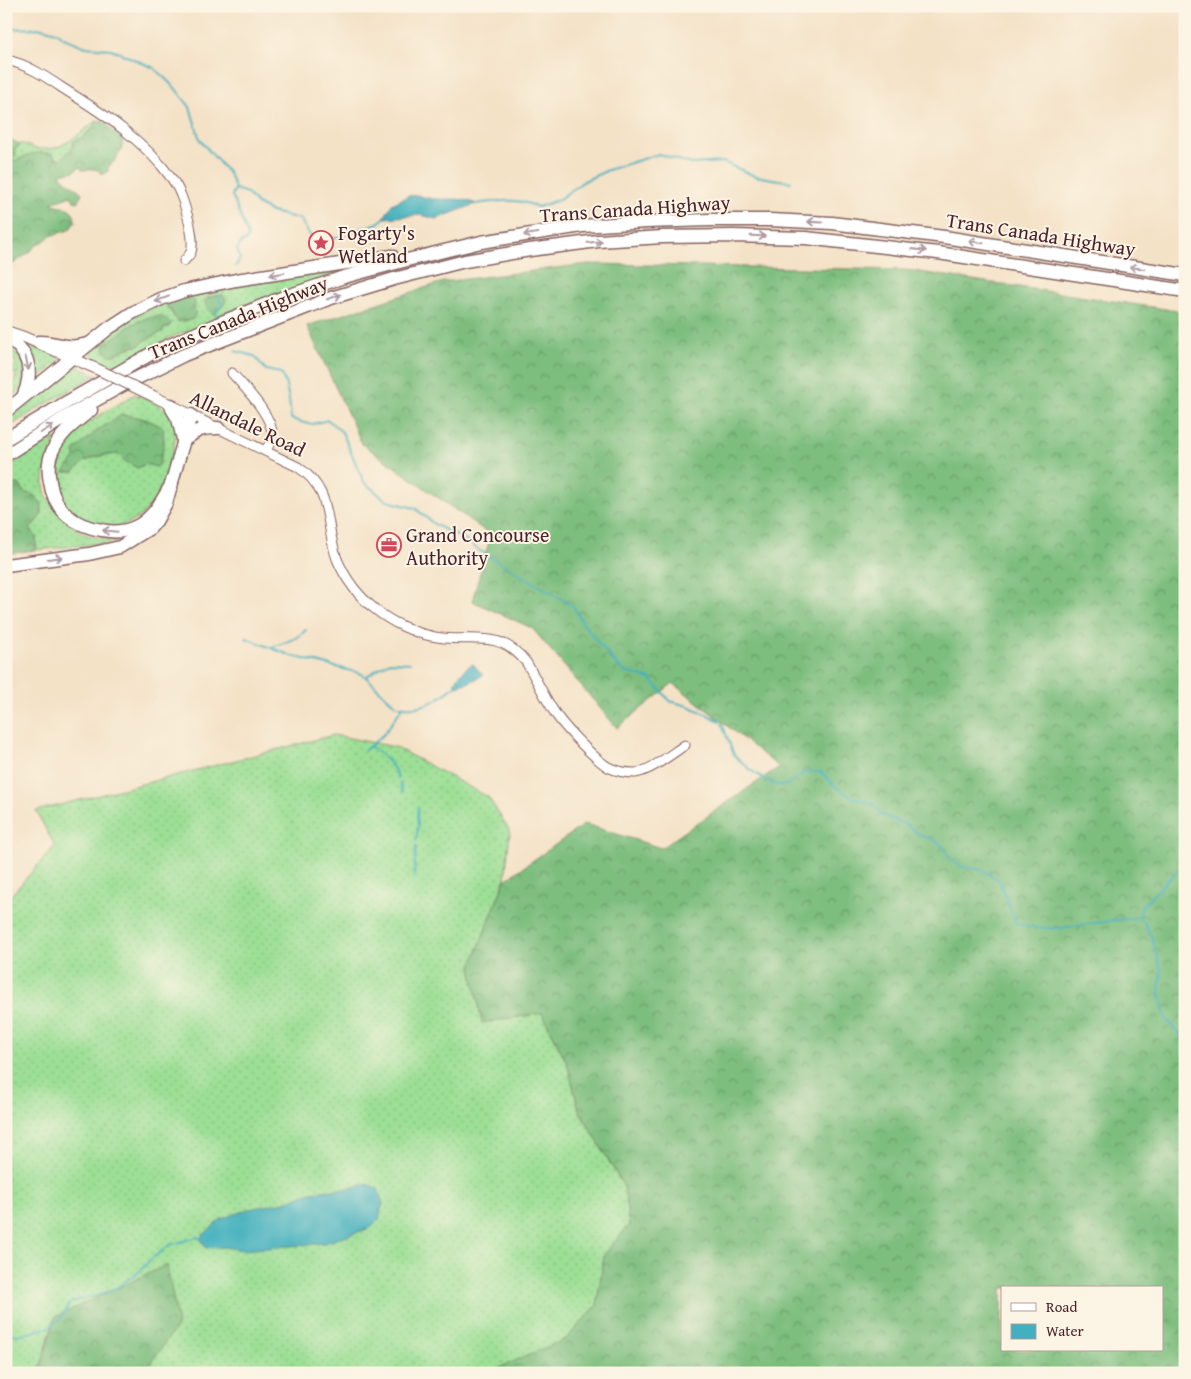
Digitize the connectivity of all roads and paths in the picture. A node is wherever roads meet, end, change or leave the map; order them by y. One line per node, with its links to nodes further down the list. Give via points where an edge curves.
1 (6, 60): 3 (street, via 38,73 94,108 124,129 158,162 177,187 188,219 192,243 191,252)
2 (481, 242): 4 (highway, Trans Canada Highway, one-way to 2, via 944,237 814,222 646,222 582,226); 9 (highway, one-way to 9, via 184,291 132,313); 18 (highway, Trans Canada Highway, via 344,277 217,324 154,352)
3 (184, 261)
4 (1185, 275)
5 (1185, 291): 12 (highway, Trans Canada Highway, one-way to 5, via 248,330 332,298 394,279 465,261 598,241 663,237 806,238 938,253)
6 (6, 331): 8 (main road, Allandale Road)
7 (6, 337): 13 (highway, one-way to 13, via 19,346 28,364 28,382)
8 (38, 342): 9 (highway, via 67,346); 10 (main road, Allandale Road)
9 (88, 344): 10 (highway)
10 (73, 358): 13 (highway); 14 (main road, Allandale Road, bridge)
11 (232, 373): 20 (street, via 271,424 272,440)
12 (123, 386): 21 (highway, Trans Canada Highway, one-way to 12); 22 (highway, one-way to 12, via 157,509 138,525 121,532 90,529 78,524 59,507 53,496 48,475 49,462 59,439 68,428)
13 (23, 397): 15 (highway)
14 (171, 405): 16 (main road, Allandale Road); 19 (highway)
15 (6, 411)
16 (192, 415): 17 (street, Allandale Road); 19 (highway)
17 (218, 428): 19 (highway, via 203,428); 20 (street, Allandale Road)
18 (6, 439)
19 (183, 441): 22 (highway)
20 (265, 451): 24 (street, Allandale Road, via 298,467 315,482 326,507 332,542 346,577 376,611 409,629 431,636 487,638 512,648 526,662 566,728 609,768 635,773)
21 (6, 455)
22 (172, 483): 23 (highway, one-way to 22, via 120,547 156,521)
23 (6, 565)
24 (685, 745)

